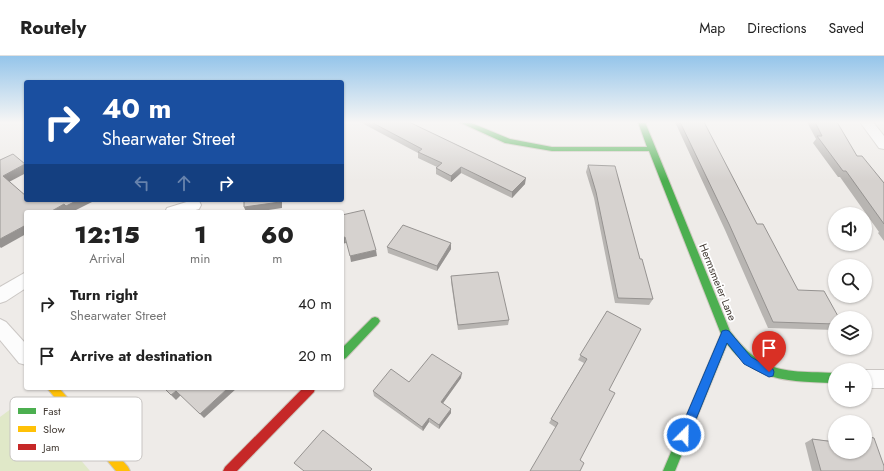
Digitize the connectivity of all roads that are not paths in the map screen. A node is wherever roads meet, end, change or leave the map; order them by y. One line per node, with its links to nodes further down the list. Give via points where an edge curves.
1 (515, 141): 3 (street, via 552,149)
2 (648, 141): 3 (street, Hermsmeier Lane)
3 (651, 149): 10 (street, Hermsmeier Lane)
4 (194, 205): 5 (street)
5 (178, 210)
6 (24, 280): 7 (street)
7 (0, 296)
8 (375, 321): 11 (street)
9 (0, 326): 12 (street)
10 (726, 334): 13 (street, via 748,360 769,372); 20 (street, Hermsmeier Lane)
11 (344, 353)
12 (24, 355)
13 (828, 378)
14 (872, 379): 15 (street)
15 (884, 379)
16 (308, 390): 19 (street)
17 (115, 461): 18 (street)
18 (124, 471)
19 (229, 471)
20 (669, 471)

